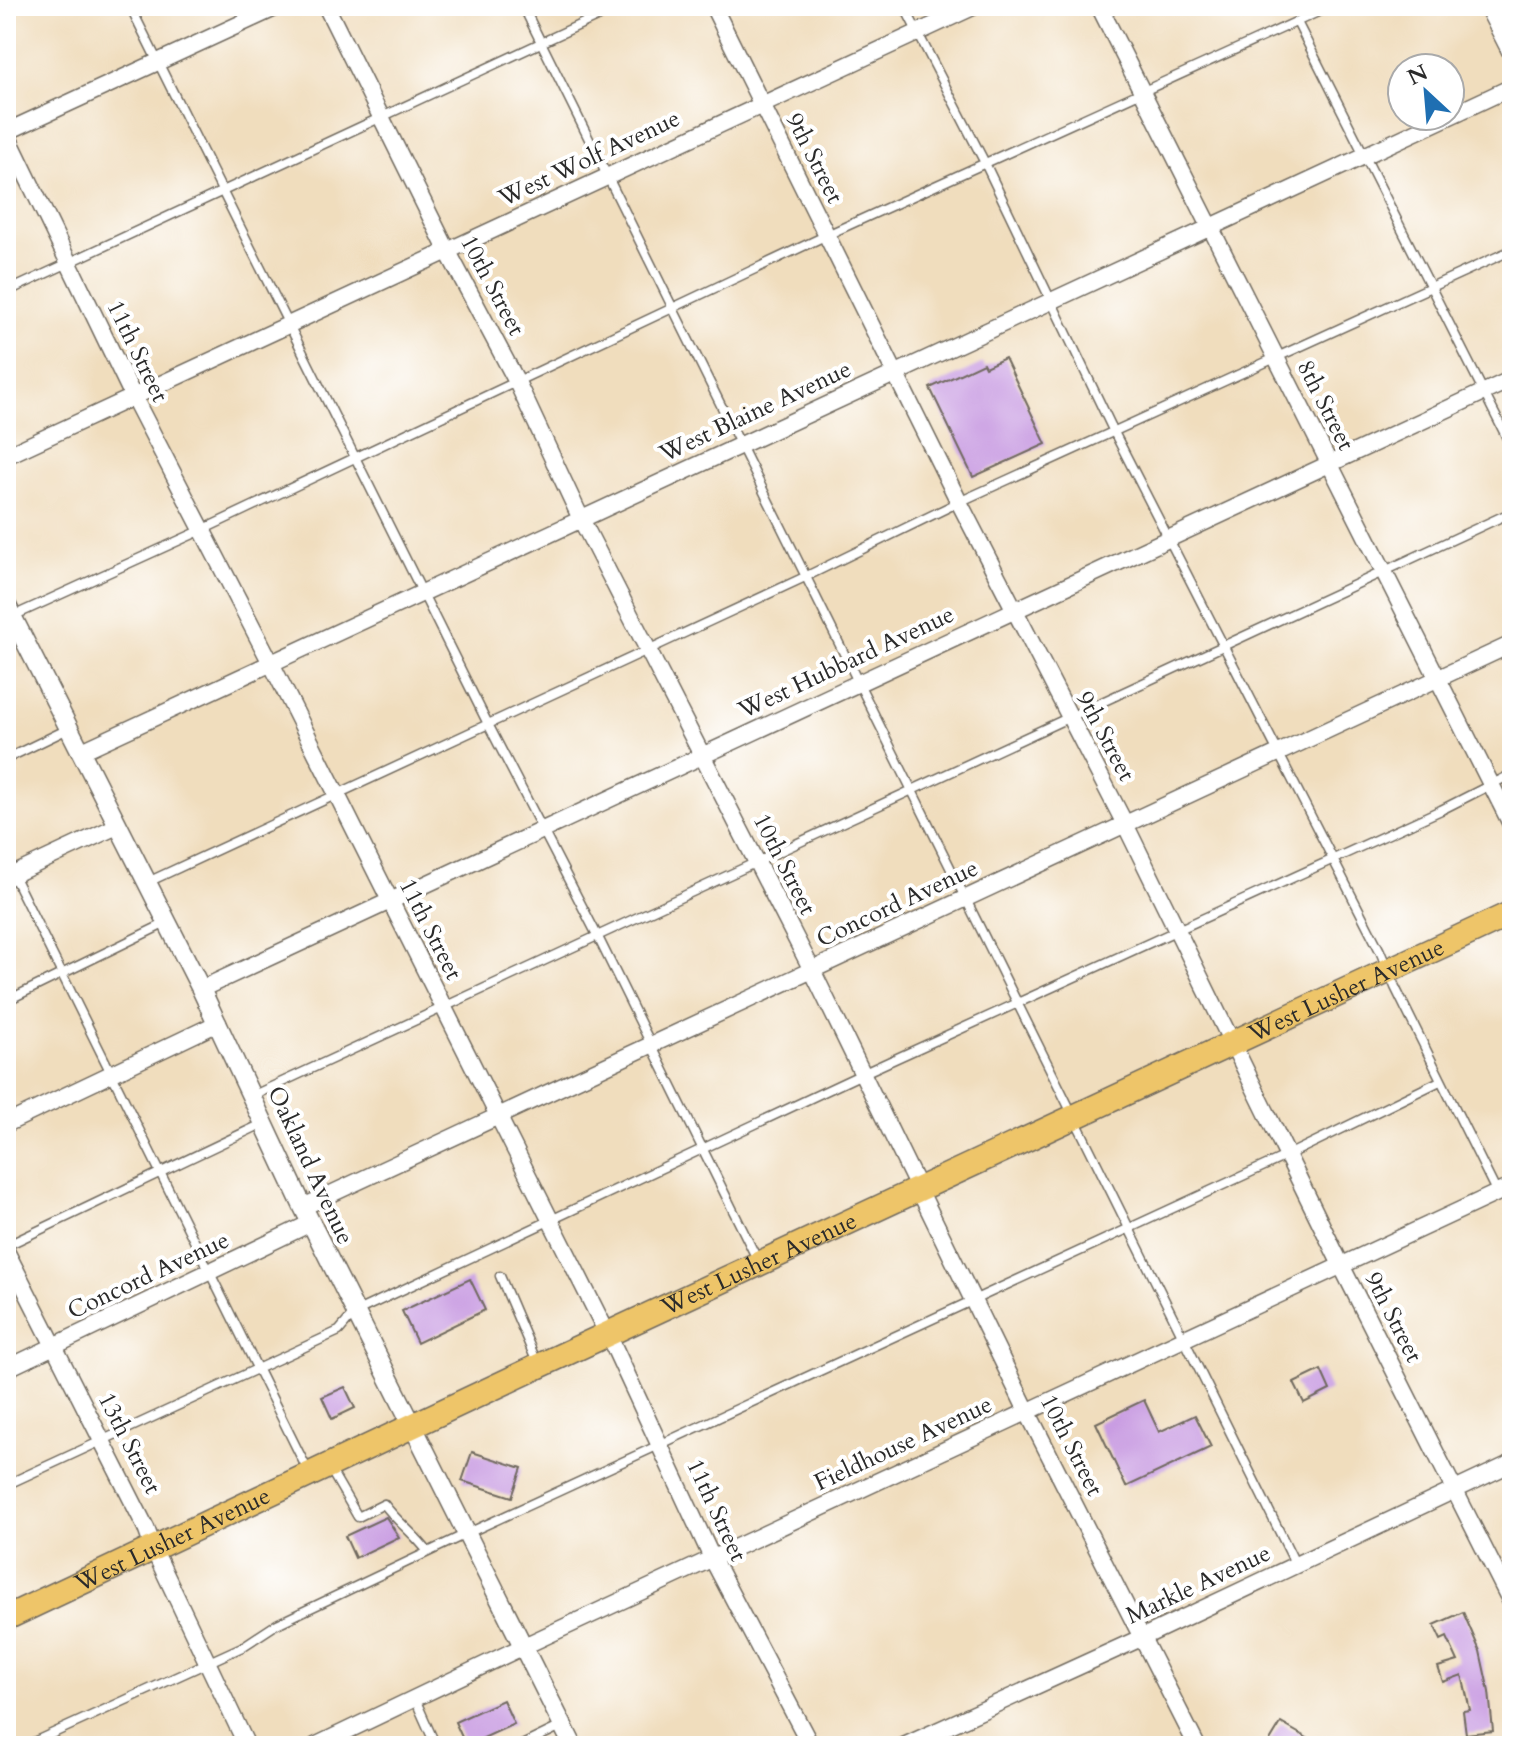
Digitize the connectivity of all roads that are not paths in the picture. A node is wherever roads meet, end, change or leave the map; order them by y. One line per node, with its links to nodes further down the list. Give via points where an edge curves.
1 (130, 6): 16 (lane)
2 (279, 6): 16 (street)
3 (326, 6): 21 (street, 10th Street)
4 (523, 6): 14 (lane)
5 (620, 6): 14 (lane)
6 (713, 6): 19 (street, 9th Street)
7 (904, 6): 13 (lane)
8 (975, 6): 13 (street, West Wolf Avenue)
9 (1099, 6): 18 (street, 8th Street)
10 (1331, 6): 12 (lane)
11 (1487, 6): 15 (street)
12 (1297, 22): 18 (lane); 24 (lane)
13 (917, 33): 19 (street, West Wolf Avenue); 25 (lane)
14 (541, 43): 21 (lane); 26 (lane)
15 (1512, 55)
16 (158, 62): 22 (street); 27 (lane)
17 (1512, 87): 20 (street, West Blaine Avenue)
18 (1143, 93): 25 (lane); 28 (street, 8th Street)
19 (761, 106): 26 (street, West Wolf Avenue); 29 (street, 9th Street)
20 (1466, 109)
21 (381, 117): 27 (lane); 30 (street, 10th Street)
22 (6, 132): 32 (street, 11th Street)
23 (1416, 132): 24 (street, West Blaine Avenue)
24 (1366, 155): 28 (street, West Blaine Avenue); 33 (lane)
25 (985, 163): 29 (lane); 35 (lane)
26 (608, 176): 30 (street, West Wolf Avenue); 36 (lane)
27 (222, 193): 32 (lane); 37 (lane)
28 (1209, 227): 35 (street, West Blaine Avenue); 38 (street, 8th Street)
29 (827, 235): 36 (lane); 39 (street, 9th Street)
30 (447, 250): 37 (street, West Wolf Avenue); 41 (street, 10th Street)
31 (1512, 250): 33 (lane)
32 (69, 263): 34 (lane); 43 (street, 11th Street)
33 (1432, 287): 38 (lane); 42 (lane)
34 (6, 292)
35 (1050, 300): 39 (street, West Blaine Avenue); 44 (lane)
36 (673, 308): 41 (lane); 45 (lane)
37 (290, 323): 43 (street, West Wolf Avenue); 48 (lane)
38 (1275, 358): 44 (lane); 49 (street, 8th Street)
39 (894, 372): 45 (street, West Blaine Avenue); 50 (street, 9th Street)
40 (1512, 379): 42 (street, West Hubbard Avenue)
41 (517, 382): 48 (lane); 52 (street, 10th Street)
42 (1483, 392): 46 (lane); 49 (street, West Hubbard Avenue)
43 (133, 396): 47 (street, West Wolf Avenue); 53 (street, 11th Street)
44 (1114, 432): 50 (lane); 54 (lane)
45 (741, 444): 52 (street, West Blaine Avenue); 56 (lane)
46 (1512, 448)
47 (6, 456)
48 (355, 458): 53 (lane); 57 (lane)
49 (1329, 464): 54 (street, West Hubbard Avenue); 55 (street, 8th Street)
50 (959, 502): 56 (lane); 58 (street, 9th Street)
51 (1512, 512): 55 (lane)
52 (581, 519): 57 (street, West Blaine Avenue); 62 (street, 10th Street)
53 (202, 530): 59 (lane); 63 (street, 11th Street)
54 (1169, 538): 58 (street, West Hubbard Avenue); 61 (lane)
55 (1384, 571): 61 (lane); 64 (street, 8th Street)
56 (807, 576): 62 (lane); 65 (lane)
57 (425, 594): 63 (street, West Blaine Avenue); 67 (lane)
58 (1014, 610): 65 (street, West Hubbard Avenue); 66 (street, 9th Street)
59 (11, 621): 68 (street, Oakland Avenue)
60 (1512, 644): 64 (street, Concord Avenue)
61 (1225, 645): 66 (lane); 70 (lane)
62 (648, 649): 67 (lane); 71 (street, 10th Street)
63 (272, 665): 69 (street, West Blaine Avenue); 76 (street, 11th Street)
64 (1439, 677): 70 (street, Concord Avenue); 74 (street, 8th Street)
65 (860, 682): 71 (street, West Hubbard Avenue); 75 (lane)
66 (1069, 716): 75 (lane); 77 (street, 9th Street)
67 (488, 724): 76 (lane); 80 (lane)
68 (70, 728): 69 (street, Oakland Avenue); 72 (lane)
69 (82, 751): 78 (street, Oakland Avenue)
70 (1277, 753): 77 (street, Concord Avenue); 81 (lane)
71 (702, 756): 80 (street, West Hubbard Avenue); 82 (street, 10th Street)
72 (6, 759)
73 (1512, 774): 74 (lane)
74 (1492, 784): 79 (street, 8th Street); 81 (lane)
75 (913, 789): 82 (lane); 85 (lane)
76 (336, 794): 84 (lane); 86 (street, 11th Street)
77 (1125, 824): 85 (street, Concord Avenue); 89 (street, 9th Street)
78 (117, 826): 83 (street); 84 (street, Oakland Avenue)
79 (1512, 826)
80 (542, 830): 86 (street, West Hubbard Avenue); 90 (lane)
81 (1332, 859): 89 (lane); 92 (lane)
82 (756, 861): 90 (lane); 91 (street, 10th Street)
83 (9, 877): 93 (lane)
84 (146, 883): 88 (street, Oakland Avenue)
85 (967, 898): 91 (street, Concord Avenue); 96 (lane)
86 (390, 901): 94 (street, West Hubbard Avenue); 97 (street, 11th Street)
87 (1512, 913): 92 (main road, West Lusher Avenue)
88 (167, 923): 93 (lane); 94 (street, Oakland Avenue)
89 (1178, 930): 96 (lane); 99 (street, 9th Street)
90 (598, 937): 97 (lane); 100 (lane)
91 (812, 970): 100 (street, Concord Avenue); 102 (street, 10th Street)
92 (1387, 971): 99 (main road, West Lusher Avenue); 103 (lane)
93 (62, 974): 95 (lane); 101 (lane)
94 (201, 989): 98 (street, Oakland Avenue)
95 (6, 1001)
96 (1019, 1003): 102 (lane); 106 (lane)
97 (444, 1008): 104 (lane); 105 (street, 11th Street)
98 (218, 1023): 101 (street); 104 (street, Oakland Avenue)
99 (1233, 1043): 106 (main road, West Lusher Avenue); 110 (street, 9th Street)
100 (652, 1044): 105 (street, Concord Avenue); 109 (lane)
101 (111, 1074): 108 (street); 111 (lane)
102 (862, 1074): 109 (lane); 112 (street, 10th Street)
103 (1440, 1081): 110 (lane); 113 (lane)
104 (252, 1096): 107 (street, Oakland Avenue)
105 (497, 1116): 114 (street, Concord Avenue); 115 (street, 11th Street)
106 (1074, 1117): 112 (main road, West Lusher Avenue); 116 (lane)
107 (264, 1123): 111 (lane); 114 (street, Oakland Avenue)
108 (6, 1124)
109 (701, 1148): 115 (lane); 118 (lane)
110 (1288, 1155): 116 (lane); 119 (street, 9th Street)
111 (160, 1173): 117 (lane); 120 (lane)
112 (918, 1189): 118 (main road, West Lusher Avenue); 122 (street, 10th Street)
113 (1505, 1190): 119 (street, Fieldhouse Avenue)
114 (307, 1215): 120 (street, Concord Avenue); 123 (street, Oakland Avenue)
115 (550, 1220): 123 (lane); 124 (street, 11th Street)
116 (1128, 1227): 122 (lane); 125 (lane)
117 (6, 1249): 126 (street, 13th Street)
118 (759, 1263): 124 (main road, West Lusher Avenue)
119 (1342, 1267): 125 (street, Fieldhouse Avenue); 137 (street, 9th Street)
120 (209, 1272): 126 (street, Concord Avenue); 128 (lane)
121 (500, 1276): 127 (lane)
122 (972, 1299): 130 (street, 10th Street); 133 (lane)
123 (355, 1312): 128 (lane, via 339,1331); 131 (street, Oakland Avenue)
124 (608, 1333): 127 (main road, West Lusher Avenue); 133 (street, 11th Street)
125 (1182, 1340): 130 (street, Fieldhouse Avenue); 142 (lane)
126 (53, 1346): 129 (street, Concord Avenue); 132 (street, 13th Street)
127 (539, 1366): 131 (main road, West Lusher Avenue)
128 (257, 1368): 132 (lane); 135 (lane)
129 (6, 1369)
130 (1027, 1411): 141 (street, Fieldhouse Avenue); 145 (street, 10th Street)
131 (412, 1425): 135 (main road, West Lusher Avenue); 138 (street, Oakland Avenue)
132 (101, 1439): 136 (lane); 139 (street, 13th Street)
133 (659, 1443): 138 (lane); 141 (street, 11th Street)
134 (1512, 1463): 137 (street, Markle Avenue)
135 (319, 1470): 139 (main road, West Lusher Avenue); 140 (lane, via 358,1517 384,1504)
136 (6, 1485)
137 (1455, 1490): 142 (street, Markle Avenue); 143 (street, 9th Street)
138 (466, 1534): 140 (lane); 146 (street, Oakland Avenue)
139 (153, 1548): 144 (main road, West Lusher Avenue); 147 (street, 13th Street)
140 (428, 1552): 147 (lane)
141 (712, 1558): 146 (street, Fieldhouse Avenue); 156 (street, 11th Street)
142 (1296, 1565): 145 (street, Markle Avenue)
143 (1512, 1604)
144 (6, 1618)
145 (1143, 1637): 157 (street, Markle Avenue); 158 (street, 10th Street)
146 (522, 1647): 148 (street, Fieldhouse Avenue); 149 (street, Oakland Avenue)
147 (206, 1662): 150 (lane); 151 (street, 13th Street)
148 (415, 1699): 152 (street, Fieldhouse Avenue); 153 (lane)
149 (562, 1725): 154 (lane); 155 (street, Oakland Avenue)
150 (25, 1746)
151 (247, 1746)
152 (315, 1746)
153 (436, 1746)
154 (520, 1746)
155 (573, 1746)
156 (811, 1746)
157 (904, 1746)
158 (1197, 1746)

